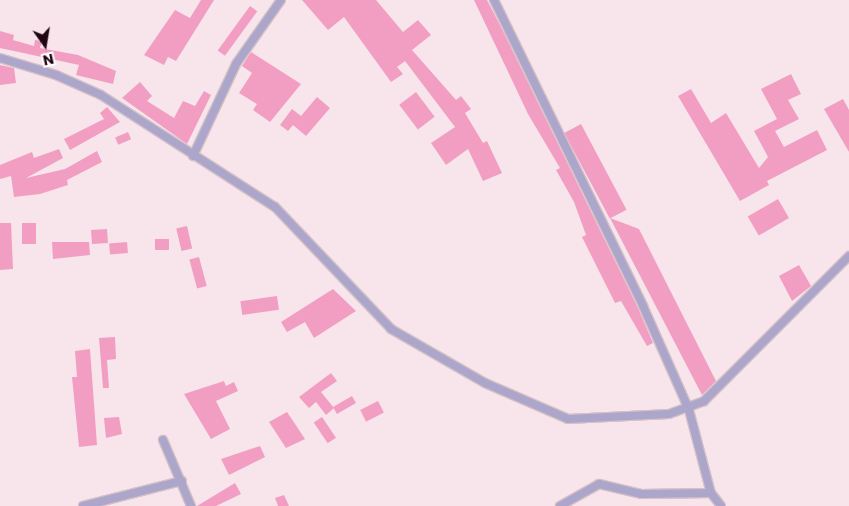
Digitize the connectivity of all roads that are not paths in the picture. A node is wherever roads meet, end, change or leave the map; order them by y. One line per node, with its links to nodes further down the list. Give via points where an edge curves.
1 (281, 0): 4 (street, via 236,64)
2 (494, 0): 6 (street)
3 (0, 58): 4 (street, via 56,75 101,95)
4 (193, 156): 6 (street, via 275,208 391,329 486,383 568,419)
5 (849, 256): 6 (street, via 734,375)
6 (689, 410): 9 (street)
7 (162, 440): 8 (street)
8 (182, 481): 10 (street); 11 (street)
9 (711, 493): 12 (street, via 641,494 598,484); 13 (street)
10 (82, 506)
11 (190, 506)
12 (560, 506)
13 (720, 506)

